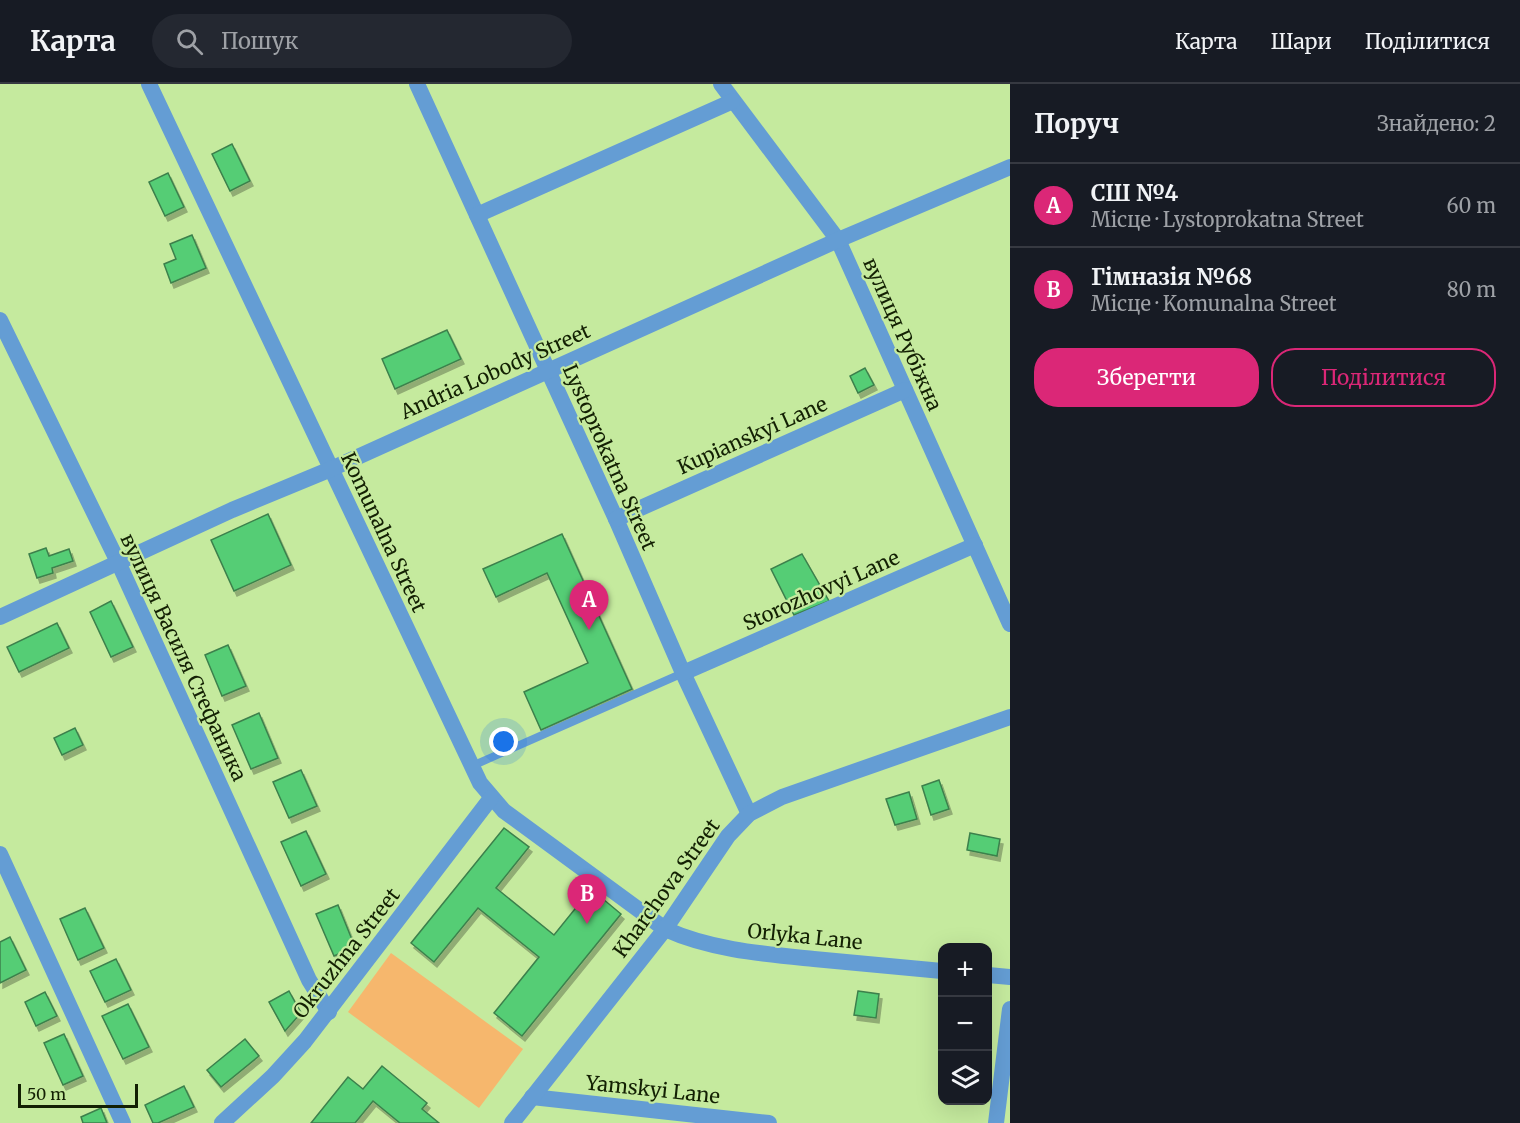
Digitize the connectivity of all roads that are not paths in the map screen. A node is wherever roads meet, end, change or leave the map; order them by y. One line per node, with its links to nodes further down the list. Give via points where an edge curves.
1 (150, 84): 11 (street, Komunalna Street)
2 (417, 84): 6 (street, Lystoprokatna Street)
3 (721, 84): 4 (street, вулиця Рубіжна)
4 (733, 100): 6 (street); 7 (street, вулиця Рубіжна)
5 (1010, 167): 7 (street, Andria Lobody Street)
6 (477, 215): 9 (street, Lystoprokatna Street)
7 (838, 240): 9 (street, Andria Lobody Street); 10 (street, вулиця Рубіжна)
8 (0, 320): 14 (street, вулиця Василя Стефаника)
9 (548, 370): 11 (street, Andria Lobody Street); 12 (street, Lystoprokatna Street)
10 (905, 390): 12 (street, Kupianskyi Lane); 13 (street, вулиця Рубіжна)
11 (331, 468): 14 (street, Andria Lobody Street); 19 (street, Komunalna Street)
12 (616, 519): 17 (street, Lystoprokatna Street)
13 (975, 545): 16 (street, вулиця Рубіжна); 17 (street, Storozhovyi Lane)
14 (119, 564): 15 (street, Andria Lobody Street); 28 (street, вулиця Василя Стефаника, via 309,980)
15 (0, 617)
16 (1010, 624)
17 (683, 673): 19 (lane); 21 (street, Lystoprokatna Street)
18 (1010, 717): 21 (street, Kharchova Street, via 782,797)
19 (472, 766): 20 (street, Komunalna Street)
20 (491, 798): 23 (street, Komunalna Street); 28 (street, Okruzhna Street)
21 (749, 814): 23 (street, Kharchova Street, via 728,836)
22 (0, 854): 30 (street)
23 (665, 929): 24 (street, Orlyka Lane, via 703,944 744,951); 29 (street, Kharchova Street)
24 (938, 971)
25 (992, 975): 26 (street)
26 (1010, 977)
27 (1010, 1009): 34 (street)
28 (329, 1012): 31 (street, Okruzhna Street, via 273,1076)
29 (532, 1097): 32 (street, Kharchova Street); 33 (street, Yamskyi Lane)
30 (123, 1123)
31 (222, 1123)
32 (512, 1123)
33 (769, 1123)
34 (996, 1123)

